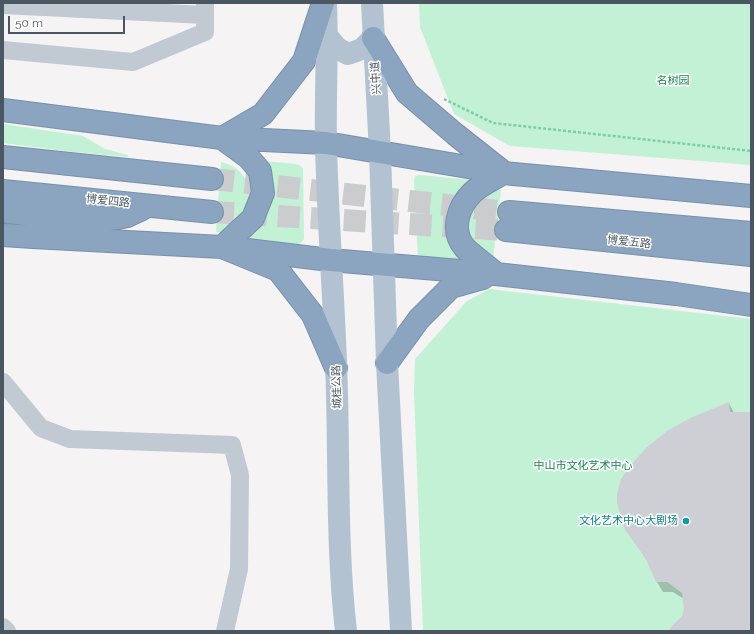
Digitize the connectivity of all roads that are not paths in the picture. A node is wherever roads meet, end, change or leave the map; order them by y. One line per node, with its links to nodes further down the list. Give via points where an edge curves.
1 (325, 3): 5 (main road); 9 (highway, via 304,61 264,114)
2 (372, 3): 6 (main road, 兴中道)
3 (3, 5): 4 (street)
4 (205, 9): 7 (street, via 205,32 133,62)
5 (328, 37): 6 (main road, via 337,48 348,54 362,49); 10 (main road)
6 (374, 38): 11 (main road, 兴中道); 13 (highway, via 407,93)
7 (3, 50)
8 (3, 110): 9 (highway)
9 (222, 138): 10 (highway); 22 (highway, via 248,156 260,171 262,193 253,218)
10 (326, 143): 11 (highway); 24 (main road, 城桂公路)
11 (380, 152): 13 (highway); 25 (main road)
12 (3, 158): 14 (highway)
13 (504, 173): 16 (highway); 26 (highway, via 473,192 461,206 457,216 457,229 464,247)
14 (212, 179)
15 (3, 191): 17 (highway, 博爱四路)
16 (751, 196)
17 (148, 206): 18 (highway, via 128,215 102,219); 19 (highway, 博爱四路)
18 (3, 211)
19 (212, 212)
20 (751, 233): 23 (highway, 博爱五路, via 507,221)
21 (3, 235): 22 (highway)
22 (222, 247): 24 (highway); 29 (highway, via 278,270 313,315)
23 (751, 255)
24 (330, 260): 25 (highway); 29 (main road, 城桂公路)
25 (383, 265): 26 (highway); 28 (main road)
26 (496, 274): 27 (highway); 28 (highway, via 452,287 419,319)
27 (751, 305)
28 (387, 363): 35 (main road)
29 (336, 368): 34 (main road, 城桂公路, via 342,592)
30 (3, 382): 33 (street, via 41,428 70,439 232,445 240,475 239,569)
31 (3, 627): 32 (street)
32 (7, 631)
33 (225, 631)
34 (346, 631)
35 (401, 631)

